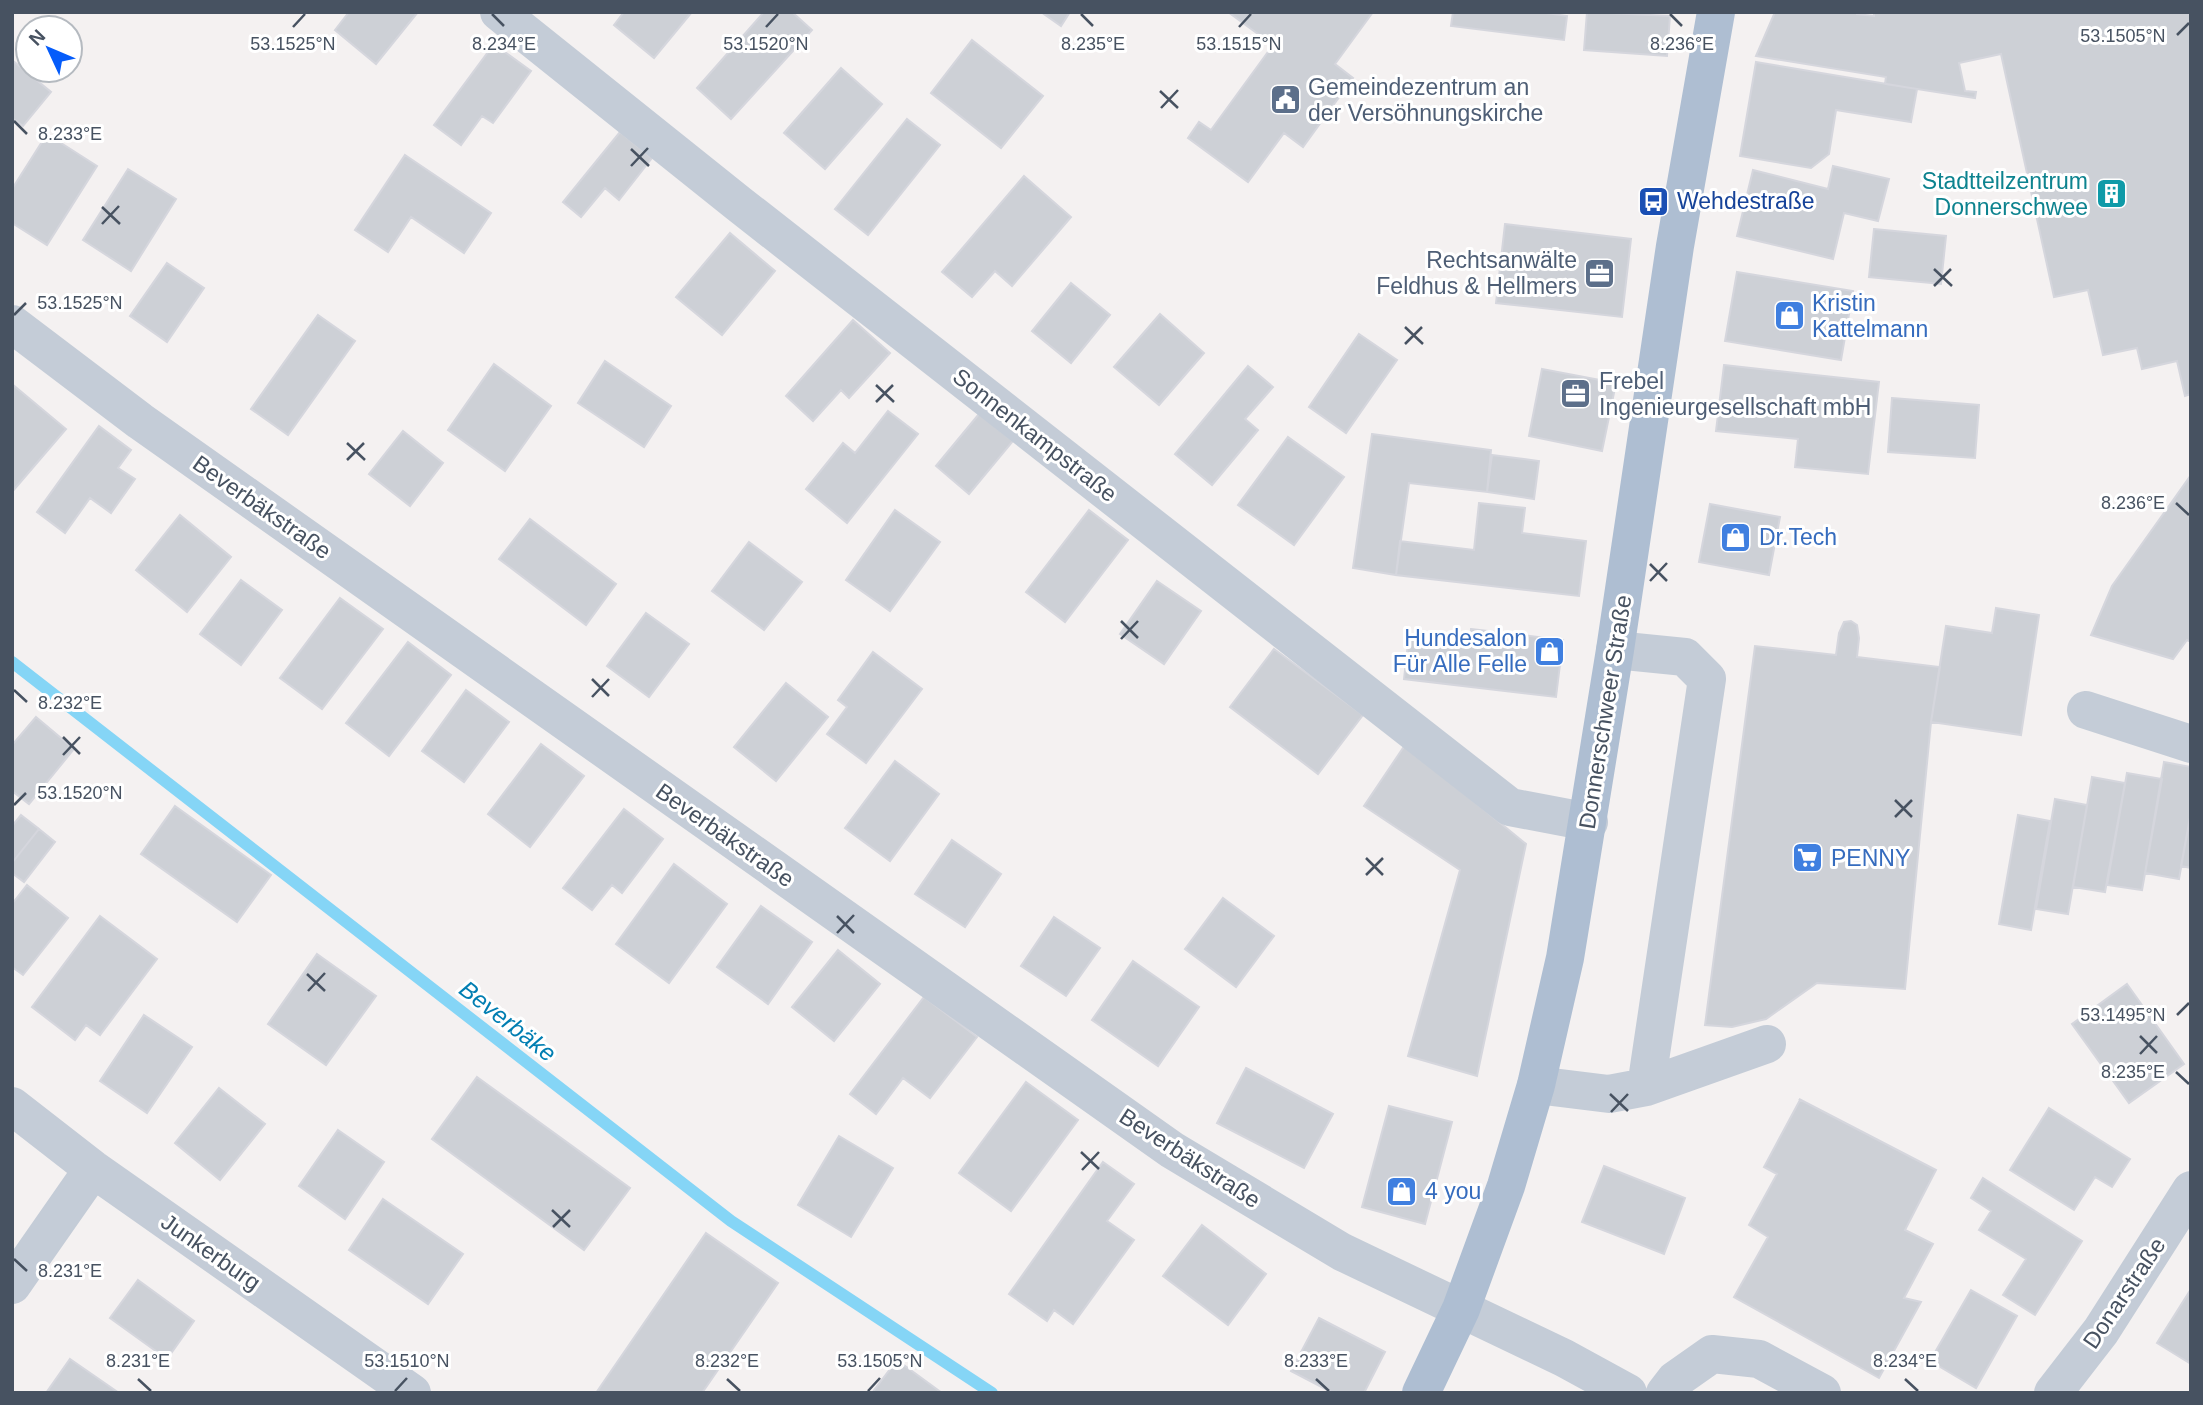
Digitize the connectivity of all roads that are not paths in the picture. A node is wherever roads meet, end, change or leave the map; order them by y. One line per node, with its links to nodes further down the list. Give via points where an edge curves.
1 (499, 12): 7 (street, Sonnenkampstraße, via 1510,807)
2 (1716, 12): 4 (main road, Donnerschweer Straße, via 1675,246)
3 (12, 324): 15 (street, Beverbäkstraße, via 140,421 1172,1150 1342,1252)
4 (1615, 650): 7 (main road, Donnerschweer Straße); 10 (street, via 1685,657 1707,679)
5 (2085, 710): 6 (street)
6 (2191, 744)
7 (1589, 822): 9 (main road, Donnerschweer Straße)
8 (1767, 1044): 10 (street)
9 (1536, 1085): 10 (street, via 1609,1094); 15 (main road, Donnerschweer Straße, via 1506,1186)
10 (1646, 1087)
11 (12, 1106): 12 (street, Junkerburg)
12 (93, 1169): 14 (street); 16 (street, Junkerburg)
13 (2191, 1190): 21 (street, Donarstraße, via 2101,1331)
14 (12, 1286)
15 (1461, 1309): 17 (main road, Donnerschweer Straße); 18 (street, Beverbäkstraße)
16 (412, 1393)
17 (1421, 1393)
18 (1628, 1393)
19 (1665, 1393): 20 (street, via 1675,1380 1712,1354 1759,1359)
20 (1822, 1393)
21 (2053, 1393)

